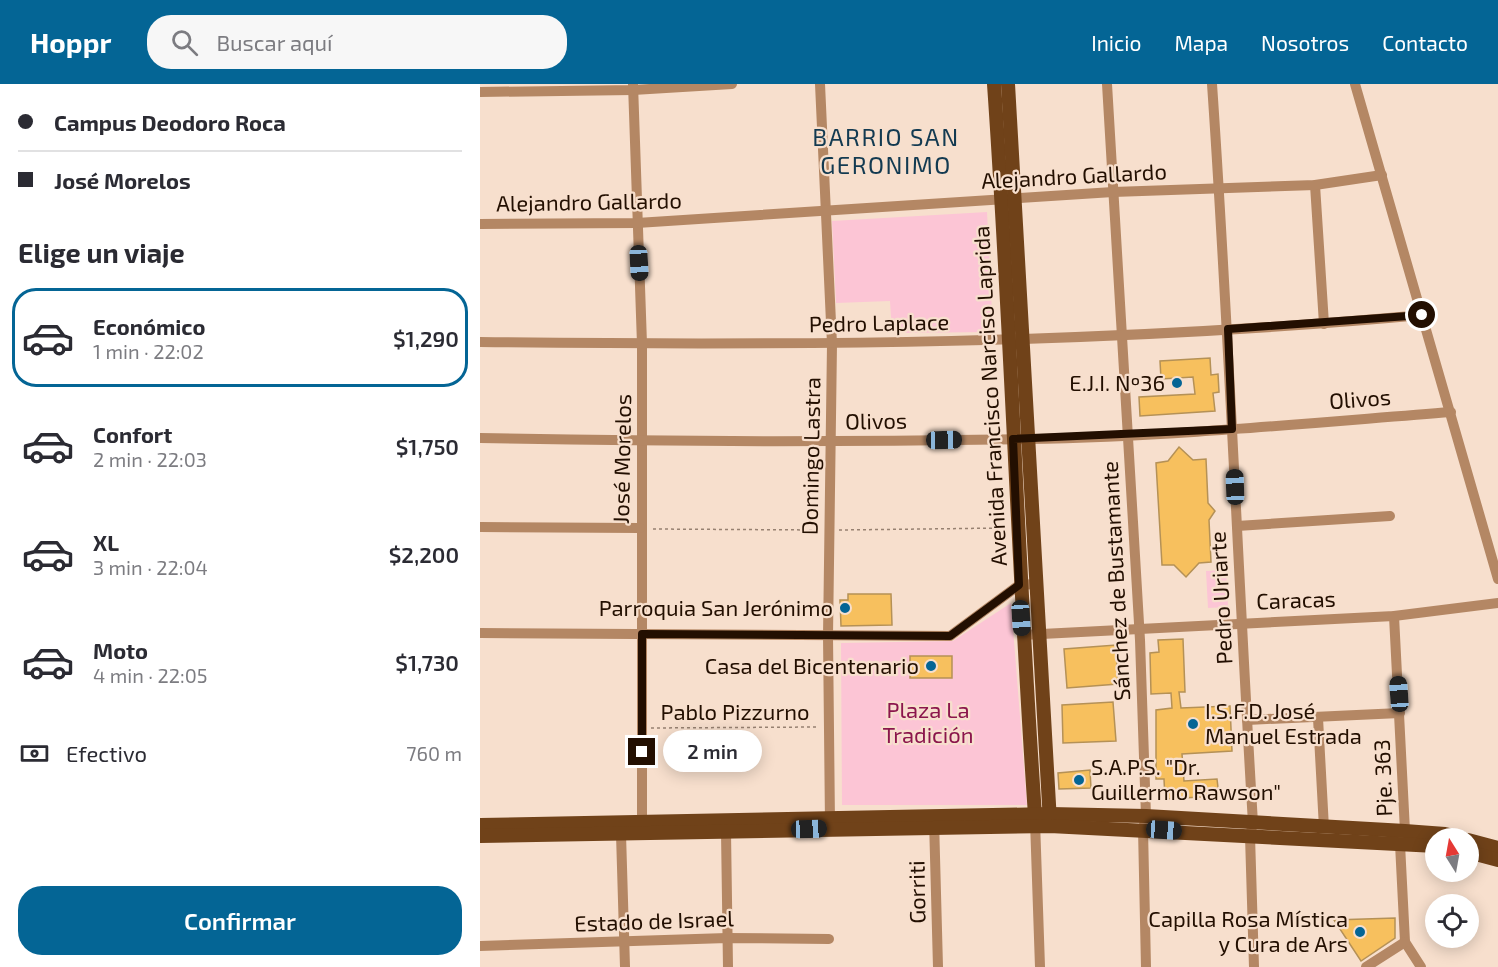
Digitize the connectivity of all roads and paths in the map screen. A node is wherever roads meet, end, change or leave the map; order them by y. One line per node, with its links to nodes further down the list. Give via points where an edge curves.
1 (732, 84): 8 (street)
2 (820, 84): 15 (street, Domingo Lastra)
3 (994, 84): 14 (main road, Avenida Francisco Narciso Laprida)
4 (1008, 84): 14 (main road, Avenida Francisco Narciso Laprida)
5 (1107, 84): 13 (street, Sánchez de Bustamante)
6 (1212, 84): 12 (street, Pedro Uriarte)
7 (1355, 84): 10 (street)
8 (633, 87): 9 (street); 16 (street, José Morelos)
9 (480, 92)
10 (1382, 175): 11 (street, Alejandro Gallardo); 18 (street)
11 (1315, 185): 12 (street, Alejandro Gallardo); 19 (street)
12 (1219, 189): 13 (street, Alejandro Gallardo); 20 (street, Pedro Uriarte)
13 (1113, 192): 14 (street, Alejandro Gallardo); 21 (street, Sánchez de Bustamante)
14 (1008, 200): 15 (street, Alejandro Gallardo); 22 (main road, Avenida Francisco Narciso Laprida)
15 (826, 212): 16 (street, Alejandro Gallardo); 25 (street, Domingo Lastra)
16 (637, 223): 17 (street, Alejandro Gallardo); 24 (street, José Morelos)
17 (480, 224)
18 (1422, 315): 19 (street, Pedro Laplace); 26 (street)
19 (1324, 324): 20 (street, Pedro Laplace)
20 (1228, 329): 21 (street, Pedro Laplace); 27 (street, Pedro Uriarte)
21 (1121, 336): 22 (street, Pedro Laplace); 28 (street, Sánchez de Bustamante)
22 (1015, 340): 25 (street, Pedro Laplace); 30 (main road, Avenida Francisco Narciso Laprida); 31 (main road, Avenida Francisco Narciso Laprida)
23 (480, 342): 24 (street, Pedro Laplace)
24 (642, 344): 25 (street, Pedro Laplace); 32 (street, José Morelos)
25 (832, 344): 33 (street, Domingo Lastra)
26 (1451, 412): 27 (street, Olivos); 38 (street)
27 (1232, 429): 28 (street, Olivos); 36 (street, Pedro Uriarte)
28 (1127, 434): 31 (street, Olivos); 44 (street, Sánchez de Bustamante)
29 (480, 438): 32 (street, Olivos)
30 (1013, 439): 31 (street, Olivos); 33 (street, Olivos); 40 (main road, Avenida Francisco Narciso Laprida)
31 (1028, 439): 39 (main road, Avenida Francisco Narciso Laprida)
32 (643, 441): 33 (street, Olivos); 37 (street, José Morelos)
33 (830, 441): 49 (street, Domingo Lastra)
34 (1390, 516): 36 (street)
35 (480, 526): 37 (street)
36 (1237, 526): 43 (street, Pedro Uriarte)
37 (640, 528): 46 (street, José Morelos)
38 (1498, 579)
39 (1035, 584): 40 (street); 47 (main road, Avenida Francisco Narciso Laprida)
40 (1019, 585): 48 (main road, Avenida Francisco Narciso Laprida); 49 (street, via 950,636)
41 (1498, 603): 42 (street, Caracas)
42 (1394, 616): 43 (street, Caracas); 50 (street, Pje. 363)
43 (1240, 622): 44 (street, Caracas); 52 (street, Pedro Uriarte)
44 (1139, 627): 47 (street, Caracas); 58 (street, Sánchez de Bustamante)
45 (480, 633): 46 (street)
46 (642, 634): 49 (street); 54 (street, José Morelos)
47 (1039, 634): 48 (street, Caracas); 56 (main road, Avenida Francisco Narciso Laprida)
48 (1022, 635): 55 (main road, Avenida Francisco Narciso Laprida)
49 (828, 636): 53 (street, Domingo Lastra)
50 (1401, 713): 51 (street); 68 (street, Pje. 363)
51 (1318, 718): 52 (street); 62 (street)
52 (1246, 720): 63 (street, Pedro Uriarte)
53 (828, 727): 54 (path, Pablo Pizzurno); 59 (street, Domingo Lastra)
54 (641, 728): 61 (street, José Morelos)
55 (1035, 820): 56 (main road); 57 (main road); 82 (street)
56 (1050, 820): 58 (main road)
57 (934, 822): 59 (main road); 81 (street, Gorriti)
58 (1145, 822): 63 (main road); 83 (street, Sánchez de Bustamante)
59 (830, 823): 61 (main road); 64 (main road)
60 (480, 825): 61 (main road)
61 (642, 828): 64 (main road); 65 (main road)
62 (1324, 828): 63 (main road); 68 (main road)
63 (1252, 829): 68 (main road); 84 (street, Pedro Uriarte)
64 (726, 832): 74 (street)
65 (621, 834): 67 (main road); 77 (street)
66 (1425, 835): 68 (main road)
67 (480, 836)
68 (1402, 837): 69 (main road); 76 (street, Pje. 363)
69 (1425, 843)
70 (1479, 843): 71 (main road)
71 (1498, 848)
72 (1479, 855): 73 (main road)
73 (1498, 860)
74 (727, 938): 75 (street, Estado de Israel); 77 (street, Estado de Israel); 80 (street)
75 (829, 939)
76 (1405, 942): 85 (street); 86 (street)
77 (624, 943): 78 (street, Estado de Israel); 79 (street)
78 (480, 946)
79 (625, 967)
80 (728, 967)
81 (938, 967)
82 (1040, 967)
83 (1146, 967)
84 (1254, 967)
85 (1366, 967)
86 (1422, 967)

